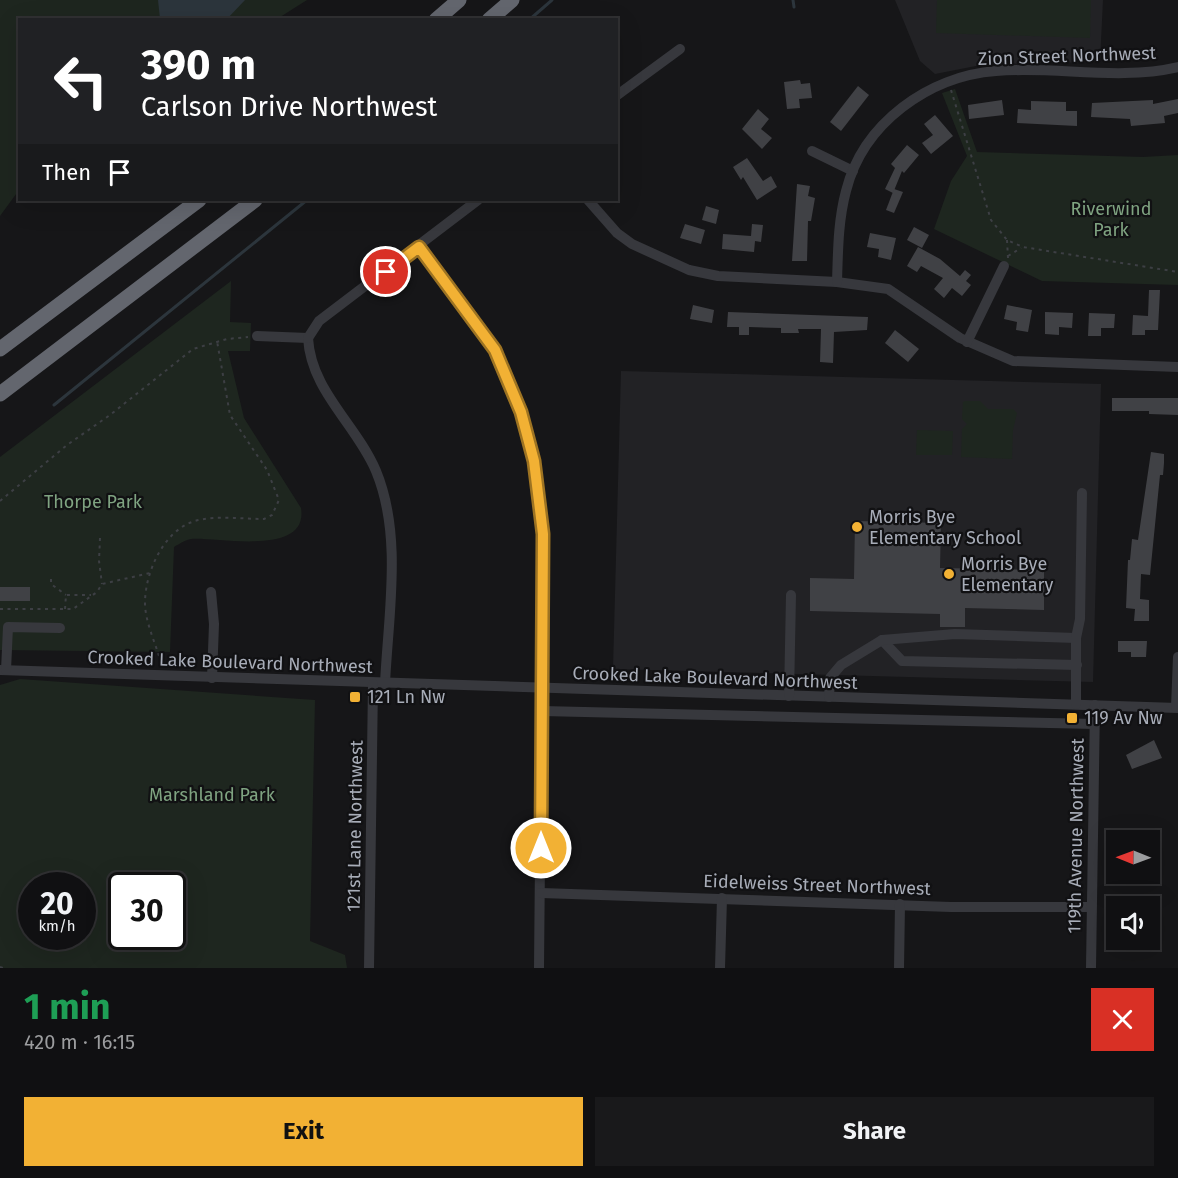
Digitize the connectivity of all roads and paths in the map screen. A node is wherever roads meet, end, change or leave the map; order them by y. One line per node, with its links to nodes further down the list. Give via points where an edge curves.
1 (459, 0): 3 (highway)
2 (512, 0): 4 (highway)
3 (438, 18)
4 (491, 18)
5 (680, 49): 8 (street)
6 (1178, 67): 7 (street, Zion Street Northwest, via 1120,73 996,71)
7 (948, 80): 10 (street, Zion Street Northwest, via 894,114 868,144); 15 (path, via 991,220)
8 (618, 95)
9 (812, 151): 10 (street)
10 (853, 171): 20 (street, Zion Street Northwest, via 841,212)
11 (198, 201): 25 (highway)
12 (254, 201): 27 (highway)
13 (477, 201): 16 (street)
14 (589, 201): 20 (street, via 632,244 689,270 738,278)
15 (1007, 240): 17 (path); 18 (path)
16 (419, 247): 22 (street, via 319,321); 52 (street, via 495,350 521,412 534,461 543,534)
17 (1023, 247): 18 (path); 19 (path)
18 (1006, 261): 24 (street)
19 (1178, 272)
20 (837, 282): 24 (street, via 888,289)
21 (257, 336): 22 (street); 23 (path)
22 (308, 338): 51 (street, via 313,370 362,442 384,498 391,559)
23 (217, 341): 31 (path, via 179,358); 33 (path, via 230,415 267,470 277,490 277,509 264,519 207,518 188,524 167,542)
24 (966, 342): 26 (street, via 1013,361)
25 (0, 350)
26 (1178, 367)
27 (33, 369): 28 (highway); 29 (highway)
28 (0, 394)
29 (0, 403)
30 (1082, 493): 43 (street, via 1080,619)
31 (0, 501)
32 (100, 538): 35 (path)
33 (150, 573): 35 (path); 45 (path, via 145,604)
34 (51, 579): 37 (path)
35 (102, 584): 39 (path)
36 (211, 592): 49 (street)
37 (66, 595): 39 (path); 41 (path)
38 (791, 595): 53 (street)
39 (92, 596): 41 (path, via 73,609)
40 (0, 609): 41 (path)
41 (65, 609)
42 (60, 628): 48 (street, via 8,627)
43 (1076, 638): 44 (street, via 955,634); 47 (street)
44 (882, 640): 47 (street, via 902,661); 54 (street, via 841,665 830,678)
45 (159, 656)
46 (1178, 657): 57 (street)
47 (1077, 665): 55 (street)
48 (3, 670): 49 (street, Crooked Lake Boulevard Northwest)
49 (212, 678): 50 (street, Crooked Lake Boulevard Northwest)
50 (373, 684): 51 (street, Crooked Lake Boulevard Northwest); 64 (street, 121st Lane Northwest)
51 (385, 684): 52 (street, Crooked Lake Boulevard Northwest)
52 (542, 689): 53 (street, Crooked Lake Boulevard Northwest); 58 (street)
53 (789, 696): 54 (street, Crooked Lake Boulevard Northwest)
54 (829, 697): 55 (street, Crooked Lake Boulevard Northwest)
55 (1076, 704): 56 (street, Crooked Lake Boulevard Northwest)
56 (1095, 705): 57 (street, Crooked Lake Boulevard Northwest); 59 (street, 119th Avenue Northwest)
57 (1177, 707)
58 (542, 711): 59 (street); 60 (street)
59 (1095, 724): 63 (street, 119th Avenue Northwest)
60 (541, 893): 61 (street, Eidelweiss Street Northwest); 65 (street)
61 (722, 898): 62 (street, Eidelweiss Street Northwest); 66 (street)
62 (900, 904): 63 (street, Eidelweiss Street Northwest); 67 (street)
63 (1091, 907): 68 (street, 119th Avenue Northwest)
64 (369, 968)
65 (539, 968)
66 (720, 968)
67 (899, 968)
68 (1091, 968)

